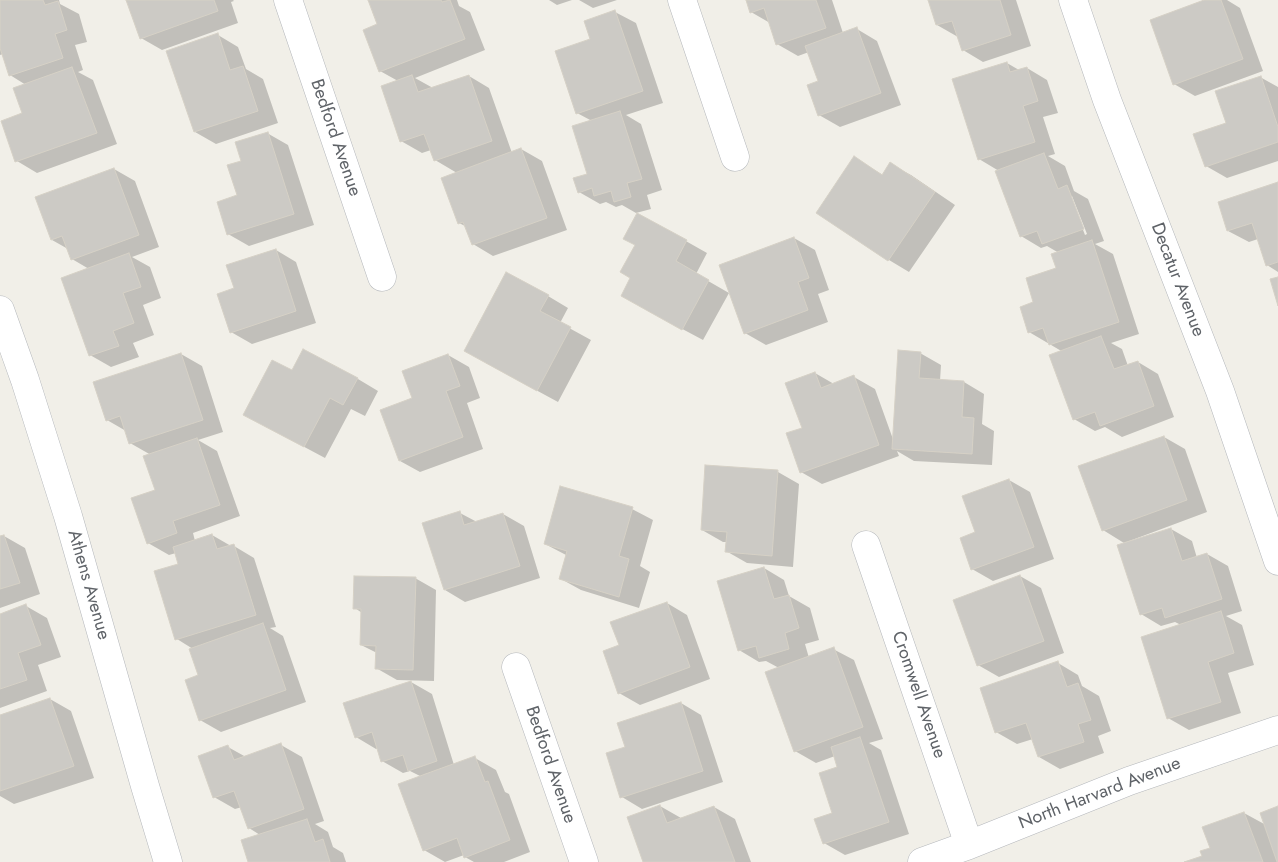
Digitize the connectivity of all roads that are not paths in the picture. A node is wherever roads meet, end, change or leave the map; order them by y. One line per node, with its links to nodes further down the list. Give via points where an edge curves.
1 (288, 0): 5 (street, Bedford Avenue)
2 (682, 0): 4 (street)
3 (1073, 0): 8 (street, Decatur Avenue, via 1107,100 1220,391)
4 (735, 157)
5 (382, 277)
6 (0, 310): 12 (street, Athens Avenue, via 68,516)
7 (866, 546): 11 (street, Cromwell Avenue)
8 (1278, 561)
9 (516, 667): 13 (street, Bedford Avenue)
10 (1278, 730): 11 (street, North Harvard Avenue, via 1128,781)
11 (970, 845): 14 (street, North Harvard Avenue)
12 (168, 862)
13 (584, 862)
14 (922, 862)

